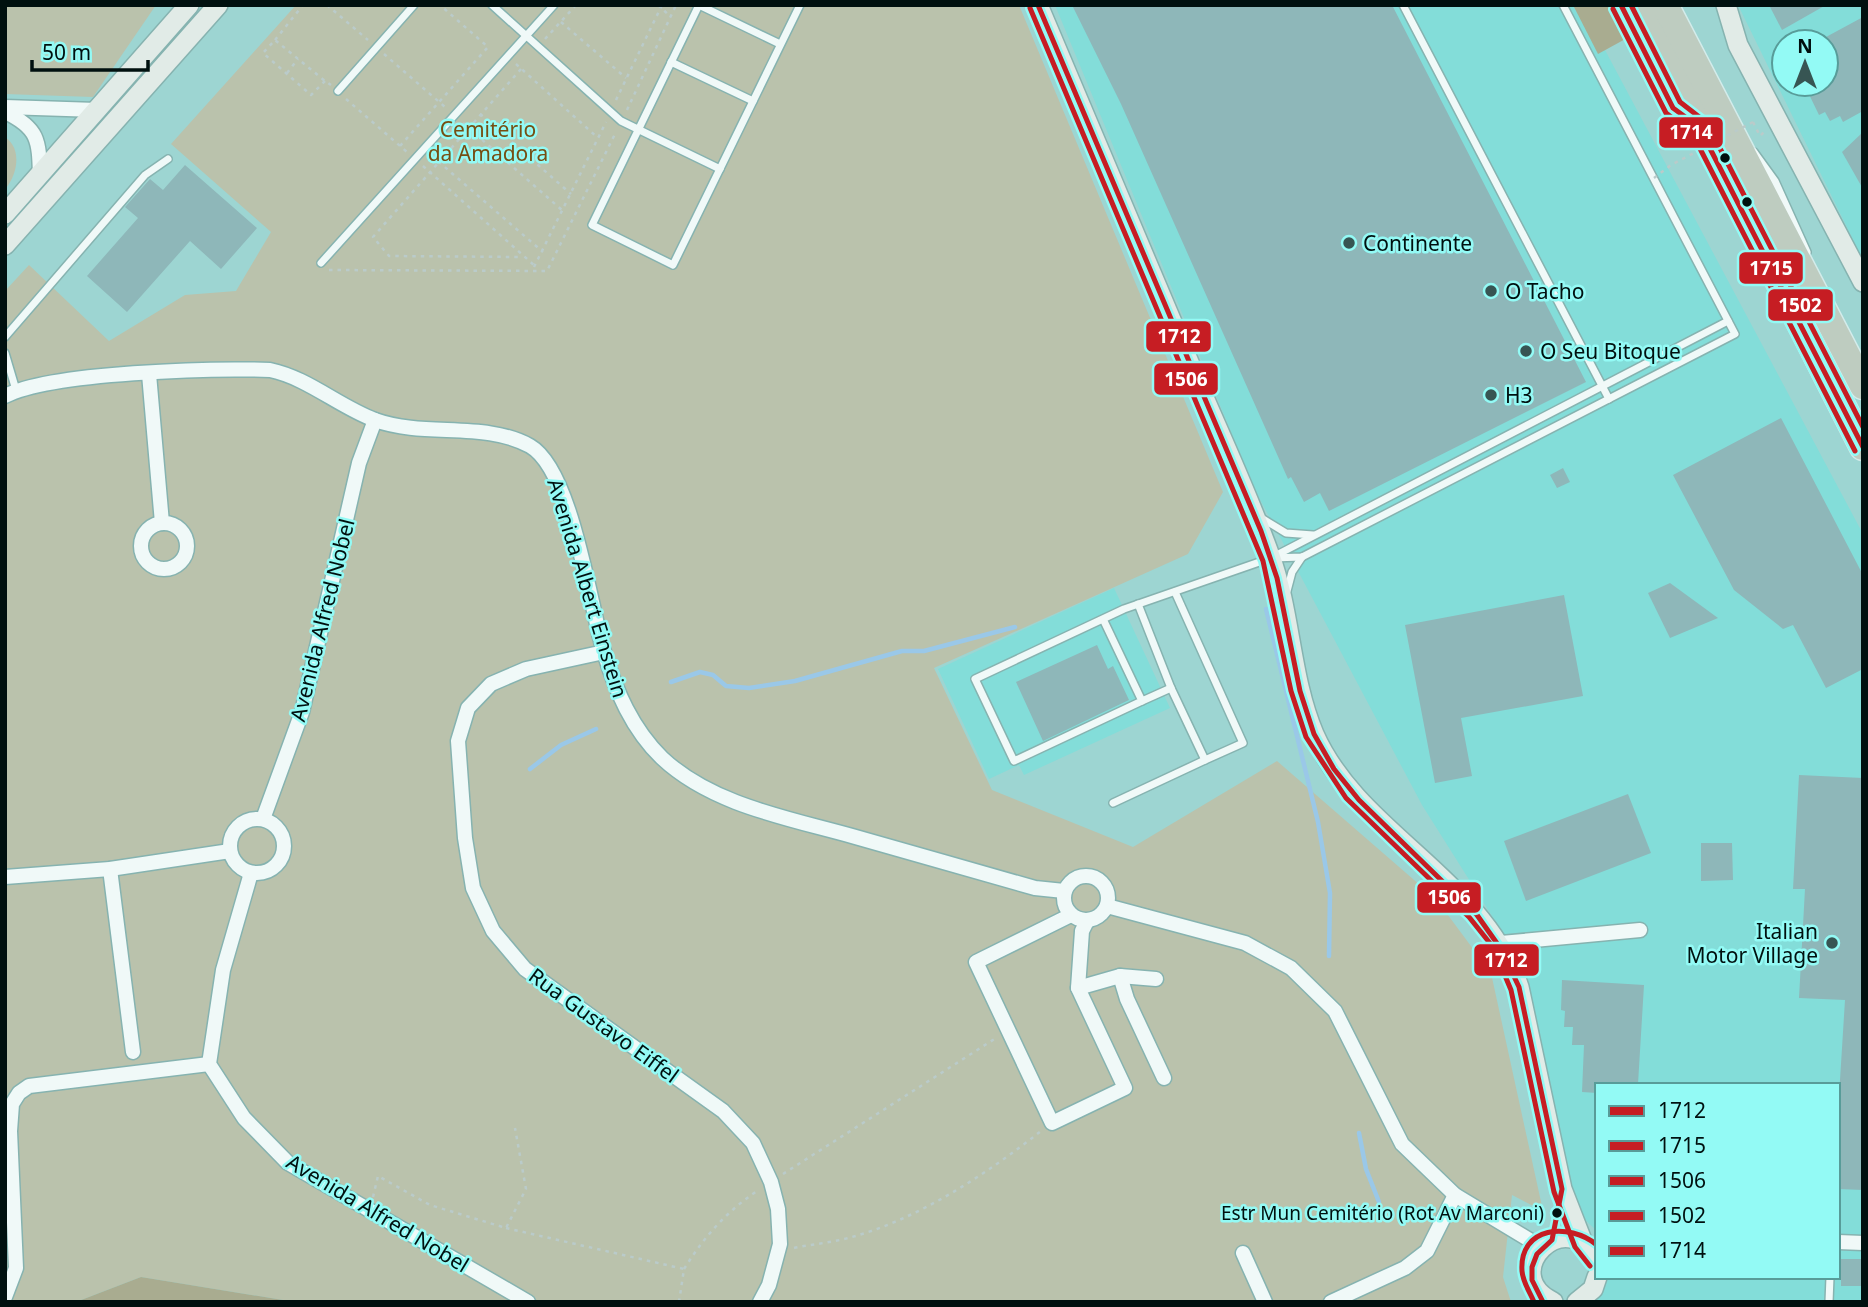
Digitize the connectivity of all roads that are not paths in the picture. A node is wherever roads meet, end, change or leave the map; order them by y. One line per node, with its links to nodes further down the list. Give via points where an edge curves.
1 (189, 5): 21 (street)
2 (218, 5): 29 (street)
3 (414, 5): 18 (lane)
4 (492, 5): 15 (lane)
5 (554, 5): 15 (lane)
6 (699, 5): 16 (lane); 17 (lane)
7 (800, 5): 16 (lane)
8 (1038, 5): 45 (street)
9 (1402, 5): 40 (lane)
10 (1563, 5): 34 (lane)
11 (1621, 5): 23 (lane, via 1673,108)
12 (1639, 5): 23 (highway)
13 (1665, 5): 22 (highway)
14 (1726, 5): 33 (street, via 1738,45)
15 (527, 36): 24 (lane, via 621,121); 31 (lane)
16 (780, 44): 19 (lane)
17 (671, 62): 19 (lane); 24 (lane)
18 (338, 91)
19 (753, 101): 26 (lane)
20 (5, 109): 21 (street); 27 (street, via 34,133)
21 (97, 110): 27 (street)
22 (1725, 120): 30 (lane, via 1775,181); 35 (highway)
23 (1699, 127): 44 (highway)
24 (638, 130): 26 (lane); 26 (lane, via 592,225 673,265)
25 (168, 159): 36 (lane, via 145,175)
26 (720, 169)
27 (40, 176): 28 (street)
28 (5, 215)
29 (5, 245)
30 (1809, 257)
31 (321, 263)
32 (1813, 270): 35 (lane)
33 (1863, 282)
34 (1728, 321): 40 (lane); 42 (lane, via 1735,334)
35 (1836, 335): 39 (highway)
36 (5, 337)
37 (5, 353): 41 (lane)
38 (149, 374): 41 (street, Avenida Albert Einstein); 43 (street, Avenida Albert Einstein, via 270,370); 46 (street)
39 (1863, 386)
40 (1601, 388): 42 (lane); 47 (lane)
41 (11, 393)
42 (1609, 399): 48 (lane)
43 (375, 420): 54 (street, Avenida Albert Einstein, via 416,429 504,435 545,458 565,502); 59 (street, Avenida Alfred Nobel, via 359,463 302,712)
44 (1863, 447)
45 (1250, 505): 47 (lane, via 1276,529); 49 (street)
46 (162, 523)
47 (1313, 535): 49 (lane)
48 (1302, 557): 49 (lane); 52 (lane, via 1291,575)
49 (1271, 558): 50 (lane); 52 (street)
50 (1175, 592): 51 (lane); 57 (lane, via 1243,743)
51 (1138, 604): 53 (lane); 55 (lane)
52 (1284, 606): 69 (street, via 1306,712 1325,755 1353,792 1476,911)
53 (1103, 619): 56 (lane); 56 (lane, via 975,679 1008,750 1014,761)
54 (604, 652): 64 (street, Avenida Albert Einstein, via 638,730 664,760 709,789 768,812 1008,881); 88 (street, Rua Gustavo Eiffel, via 514,674 491,684 468,708 458,741 473,888 493,931 525,969 723,1111 753,1143 778,1209 779,1250)
55 (1171, 688): 56 (lane); 57 (lane)
56 (1142, 701)
57 (1205, 760): 58 (lane)
58 (1113, 803)
59 (263, 819): 60 (street, via 238,826); 62 (street, via 278,828 284,852 276,867)
60 (230, 851): 61 (street); 62 (street, via 237,865)
61 (110, 869): 63 (street); 73 (street)
62 (251, 873): 74 (street, via 223,970)
63 (5, 877)
64 (1064, 891): 65 (street, via 1073,880 1093,877 1104,886); 66 (street, via 1064,904)
65 (1107, 906): 67 (street); 77 (street, via 1245,943 1291,968 1335,1011 1402,1144)
66 (1071, 915): 67 (street); 72 (street, via 976,962 1052,1123 1125,1088)
67 (1087, 921): 72 (street)
68 (1640, 930): 69 (street)
69 (1501, 943): 76 (street, via 1519,987)
70 (1120, 976): 71 (street); 72 (street); 75 (street)
71 (1156, 979)
72 (1078, 988)
73 (133, 1052)
74 (209, 1065): 85 (street, via 29,1086 19,1093 12,1104 10,1131 16,1268); 87 (street, Avenida Alfred Nobel, via 244,1118 288,1163)
75 (1164, 1078)
76 (1562, 1189): 79 (street); 82 (street)
77 (1455, 1195): 79 (street); 90 (street, via 1427,1251 1405,1268)
78 (1840, 1242): 80 (street)
79 (1547, 1243): 82 (street, via 1574,1238); 86 (street, via 1531,1266 1532,1277)
80 (1863, 1243)
81 (1243, 1253): 89 (street)
82 (1593, 1259): 91 (street, via 1587,1296)
83 (1596, 1279): 92 (street)
84 (1830, 1279): 93 (lane)
85 (5, 1297)
86 (1546, 1300)
87 (528, 1302)
88 (760, 1302)
89 (1265, 1302)
90 (1331, 1302)
91 (1577, 1302)
92 (1600, 1302)
93 (1829, 1302)

